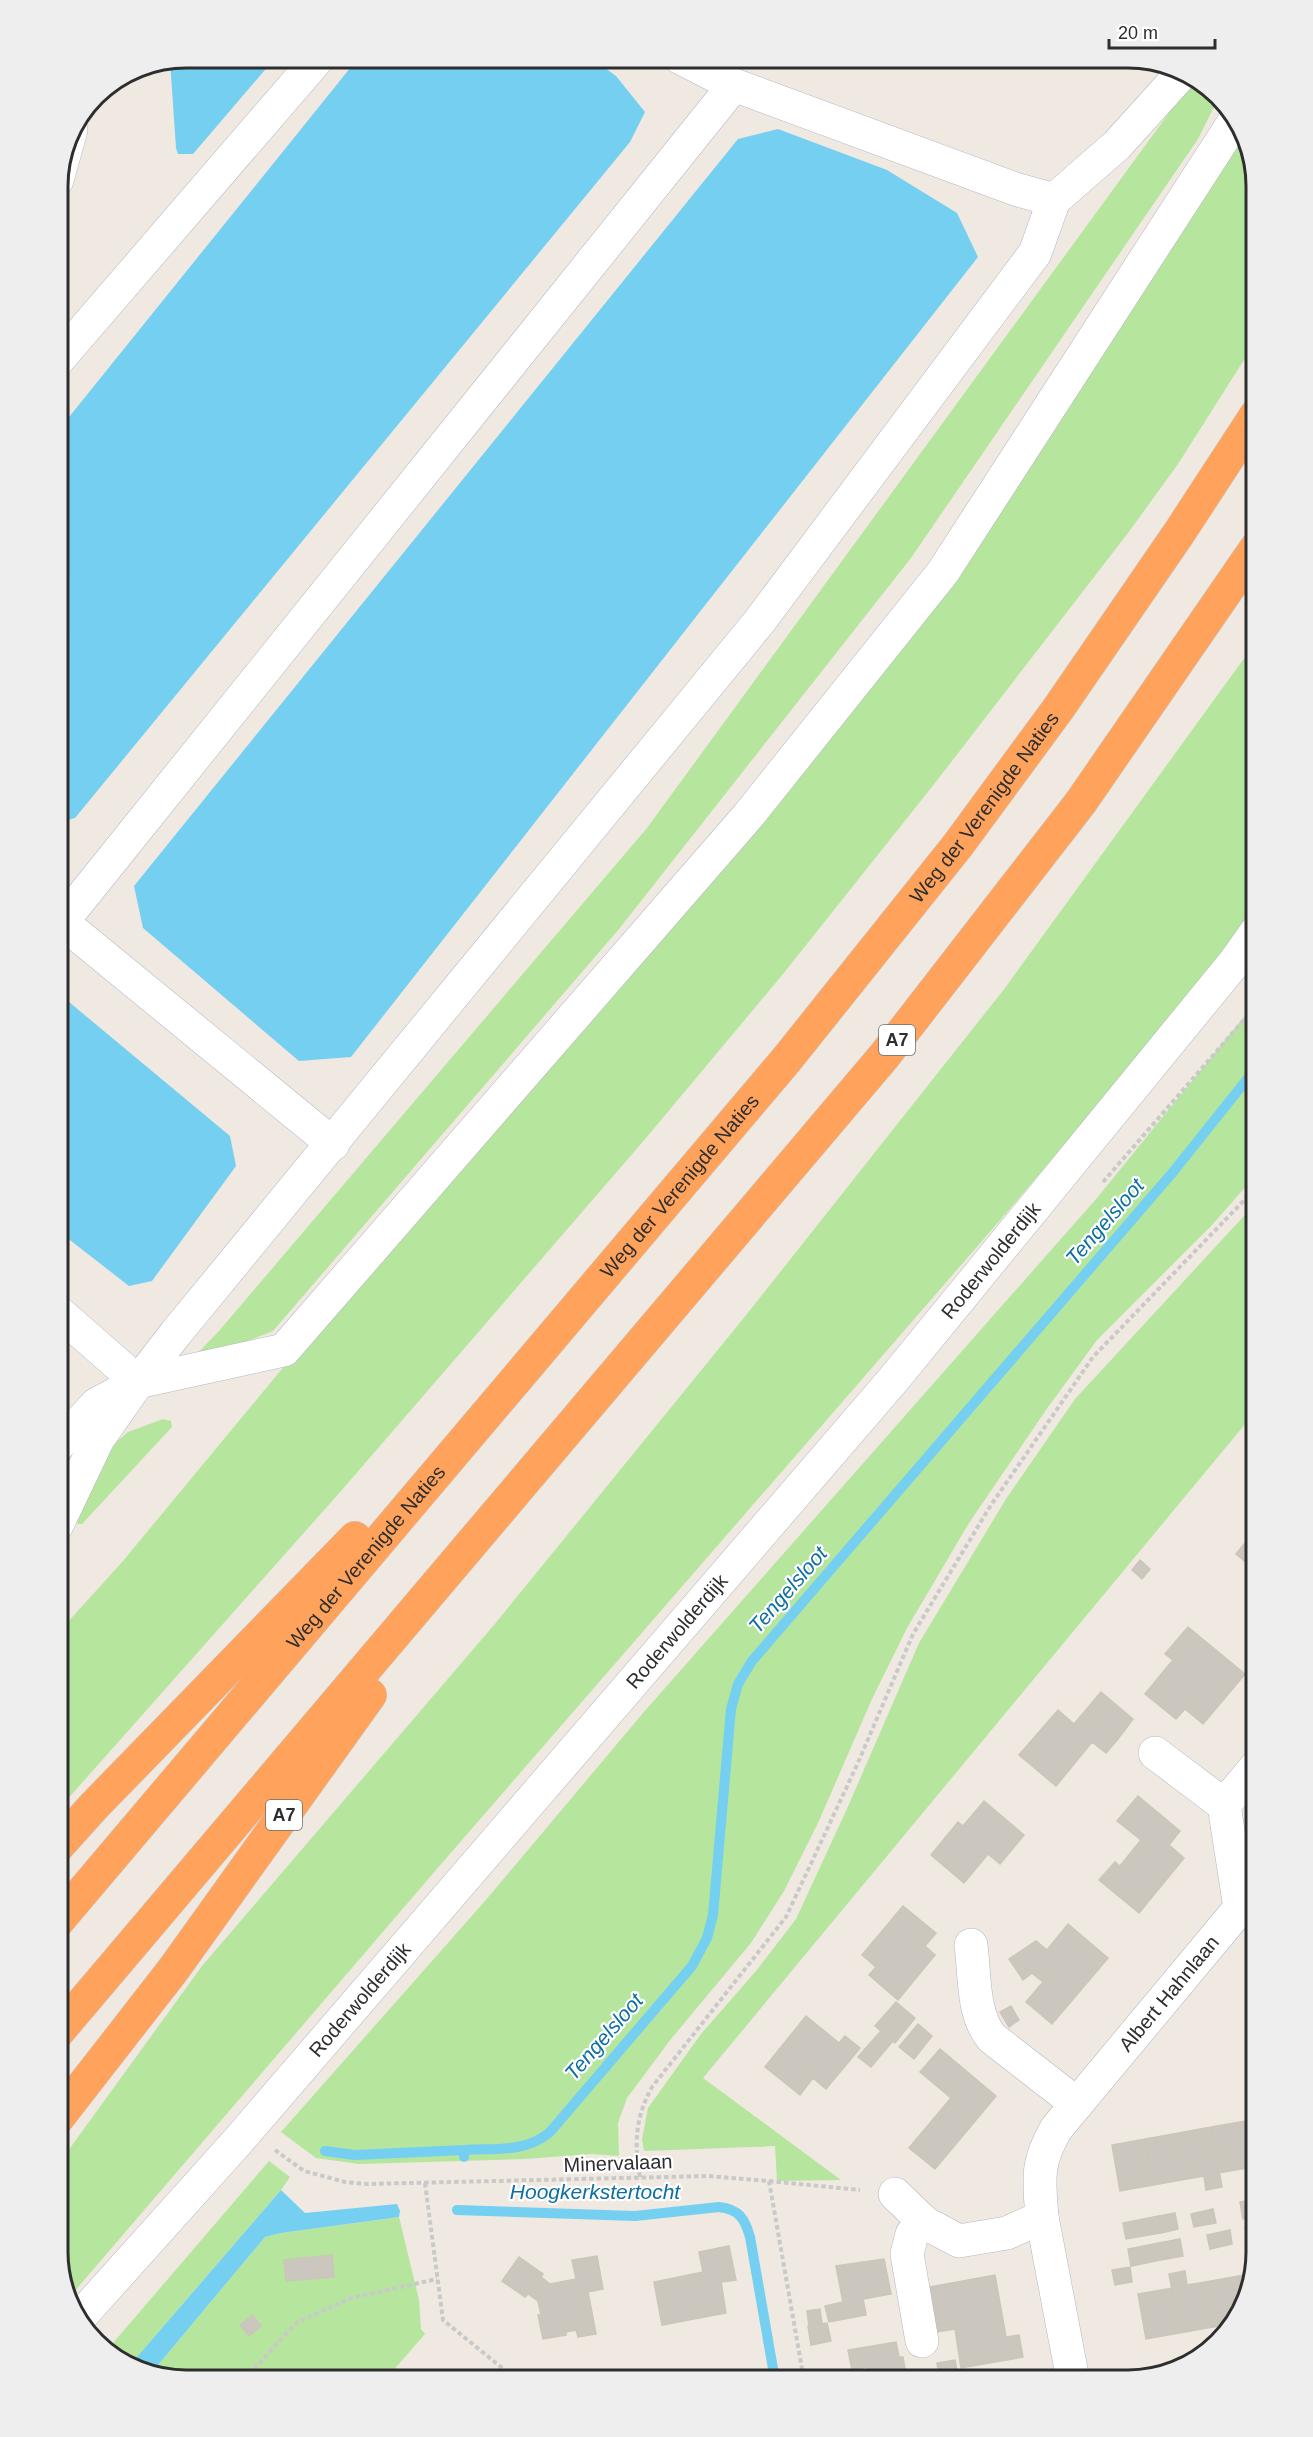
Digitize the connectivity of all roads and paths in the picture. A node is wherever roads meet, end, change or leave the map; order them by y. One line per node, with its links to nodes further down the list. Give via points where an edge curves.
1 (310, 68): 7 (street)
2 (701, 68): 4 (street)
3 (1177, 79): 6 (street, via 1117,145)
4 (734, 85): 6 (street); 10 (street)
5 (1231, 127): 17 (street, via 943,572 748,816 292,1341 284,1350)
6 (1054, 200): 13 (street, via 1035,253 759,622)
7 (68, 348)
8 (1246, 430): 16 (highway, Weg der Verenigde Naties, via 1071,690 958,845 787,1059)
9 (1246, 563): 20 (highway, A7, via 1081,802 885,1055)
10 (68, 910)
11 (68, 927): 13 (street)
12 (1246, 946): 40 (street, Roderwolderdijk, via 893,1380 238,2141)
13 (333, 1144): 17 (street)
14 (1246, 1198): 33 (path, via 1093,1357 991,1505 914,1634 786,1917 642,2104 635,2142)
15 (68, 1321): 17 (street)
16 (547, 1341): 24 (highway); 26 (highway, Weg der Verenigde Naties)
17 (138, 1382): 18 (street, via 97,1404); 19 (street, via 98,1439)
18 (68, 1434)
19 (68, 1502)
20 (505, 1506): 29 (highway, A7); 31 (highway, A7, via 173,1970)
21 (1155, 1753): 23 (street)
22 (1246, 1779): 23 (street)
23 (1224, 1805): 25 (street, Albert Hahnlaan)
24 (68, 1835)
25 (1246, 1898)
26 (68, 1909)
27 (1246, 1909): 30 (street, Albert Hahnlaan)
28 (971, 1946): 30 (street, via 984,2028)
29 (68, 2020)
30 (1077, 2104): 37 (street, Albert Hahnlaan, via 1044,2150 1039,2176)
31 (68, 2105)
32 (274, 2150): 35 (path, Minervalaan, via 304,2171 345,2182)
33 (640, 2177): 34 (path, Minervalaan, via 708,2176); 35 (path, Minervalaan)
34 (769, 2181): 36 (path); 44 (path)
35 (425, 2183): 39 (path)
36 (895, 2194): 38 (street)
37 (1042, 2217): 38 (street, via 1006,2233 959,2241); 45 (street, Albert Hahnlaan)
38 (925, 2223): 41 (street, via 912,2234 908,2254)
39 (436, 2278): 42 (path, via 351,2298 296,2323); 43 (path, via 443,2320)
40 (84, 2312)
41 (922, 2341)
42 (254, 2369)
43 (504, 2369)
44 (802, 2370)
45 (1071, 2370)

